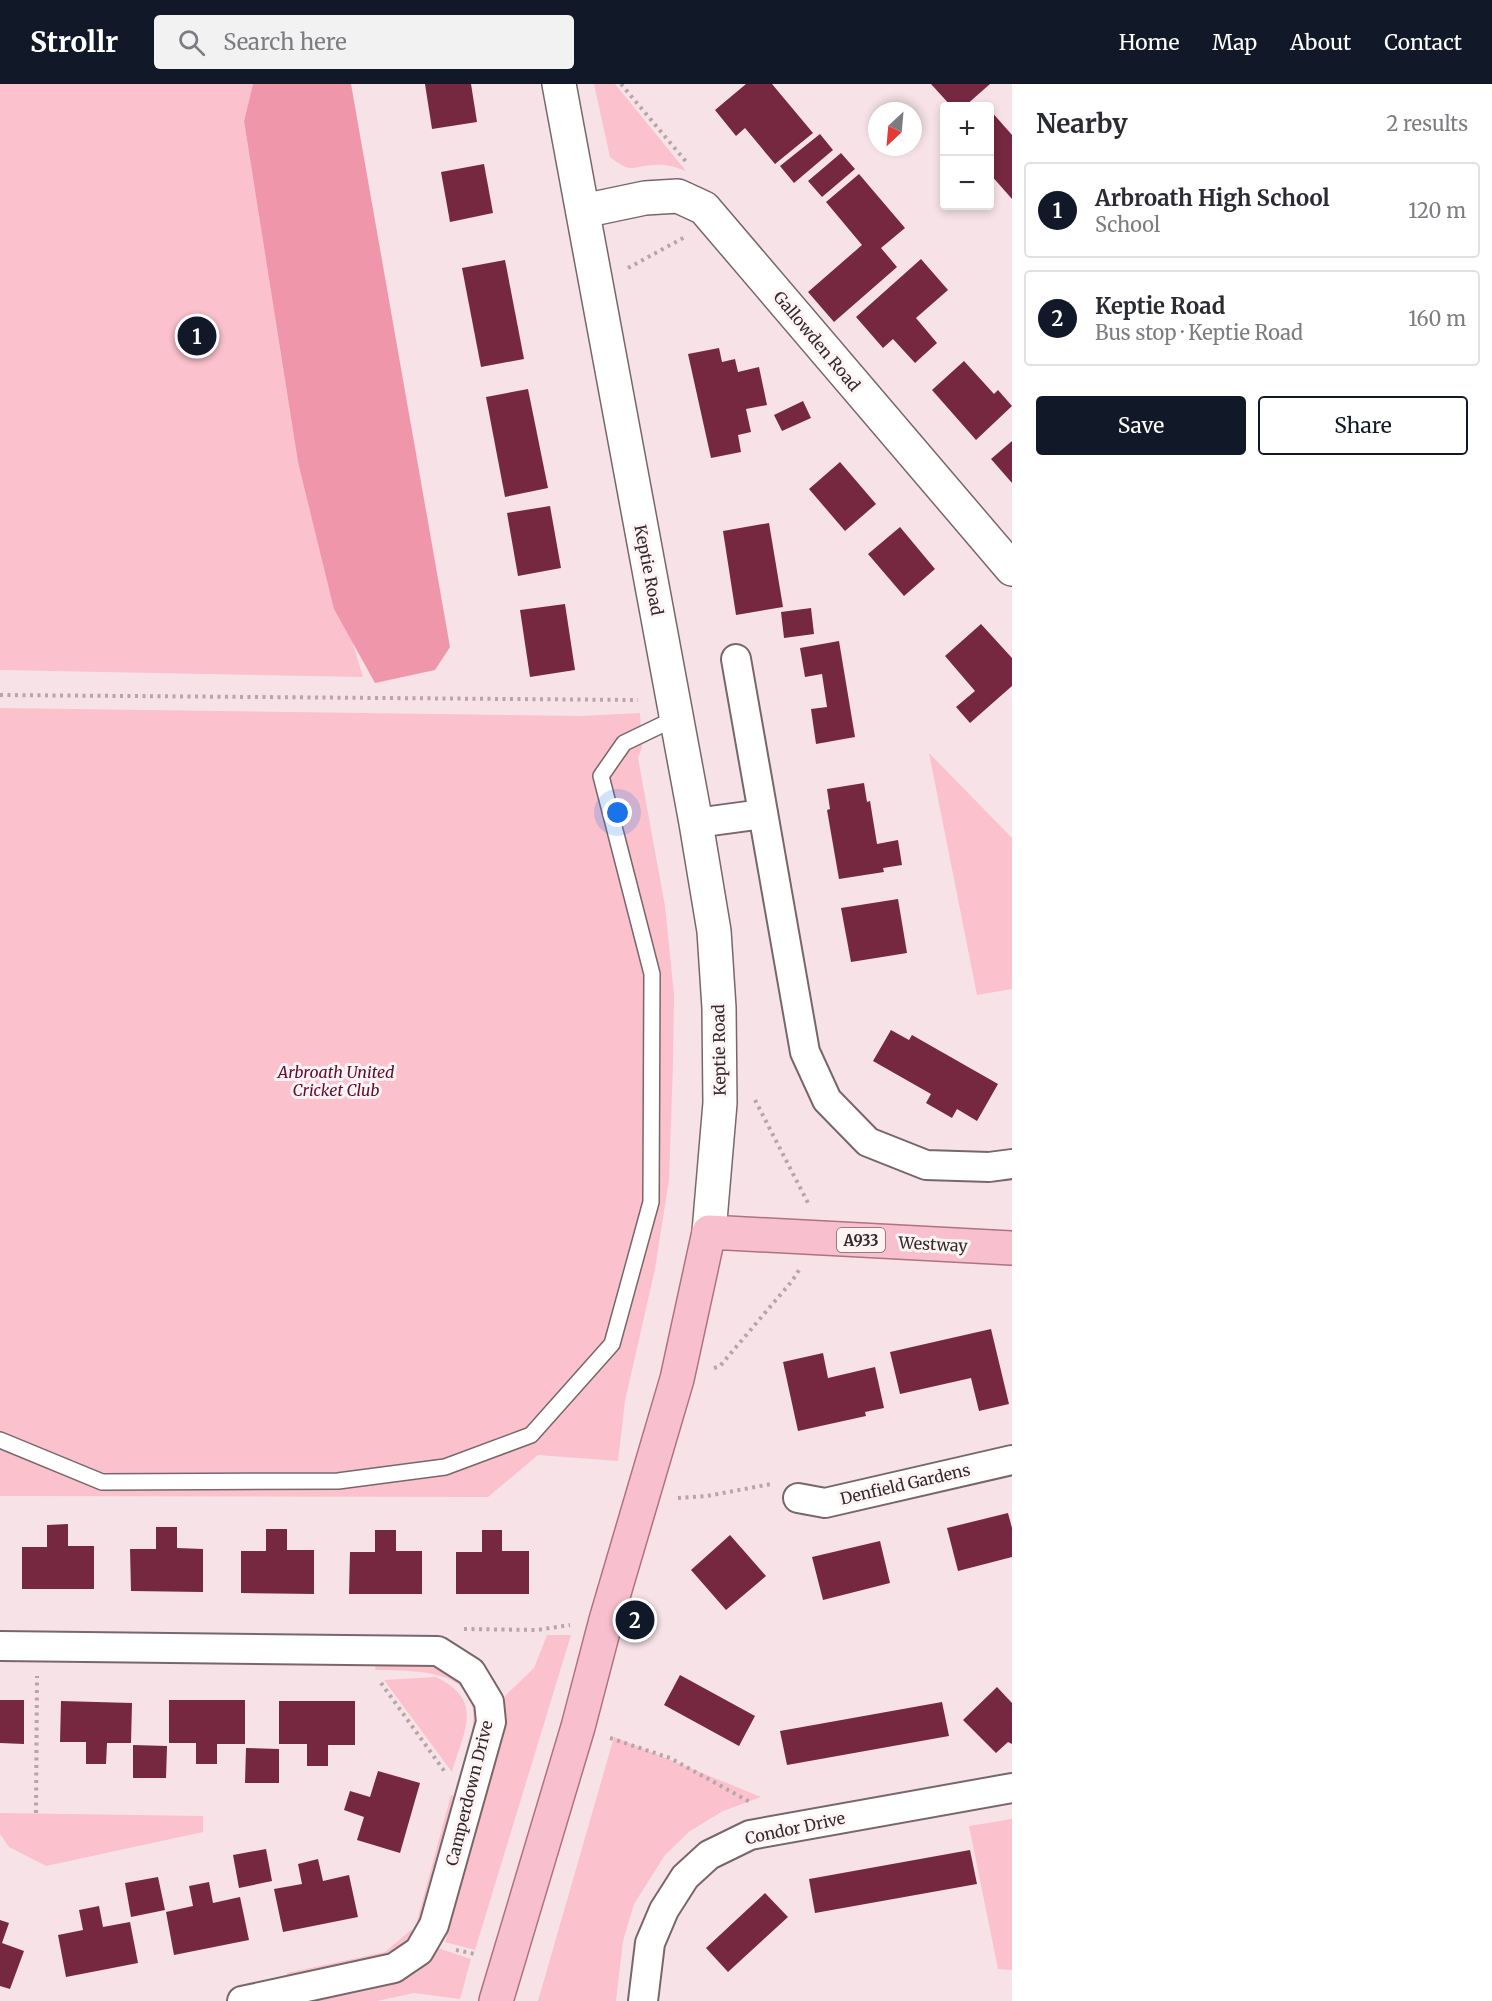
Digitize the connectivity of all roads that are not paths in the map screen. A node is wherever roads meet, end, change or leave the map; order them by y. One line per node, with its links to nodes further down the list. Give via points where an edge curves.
1 (559, 84): 2 (main road, Keptie Road)
2 (583, 211): 3 (main road, Gallowden Road, via 645,198 678,196 704,208); 5 (main road, Keptie Road)
3 (1012, 569)
4 (736, 659): 6 (street)
5 (675, 709): 7 (main road, Keptie Road); 11 (lane, via 624,743 601,776 652,974 651,1202 612,1344 531,1435 445,1467 327,1482 102,1482)
6 (763, 814): 7 (street); 8 (street, via 805,1052 827,1100 868,1142 926,1165)
7 (696, 823): 9 (main road, Keptie Road, via 714,931 720,1066)
8 (1012, 1164)
9 (709, 1232): 10 (main road, Westway / A933); 17 (main road, Keptie Road, via 677,1379)
10 (1012, 1248)
11 (0, 1440)
12 (1012, 1460): 13 (street, Denfield Gardens, via 825,1503)
13 (798, 1498)
14 (0, 1646): 16 (street, Camperdown Drive, via 438,1651 471,1672 489,1702 491,1722 428,1938 418,1952 394,1968)
15 (1012, 1788): 18 (street, Condor Drive, via 750,1835 709,1855 685,1877 664,1910 650,1942)
16 (242, 2001)
17 (496, 2001)
18 (643, 2001)

